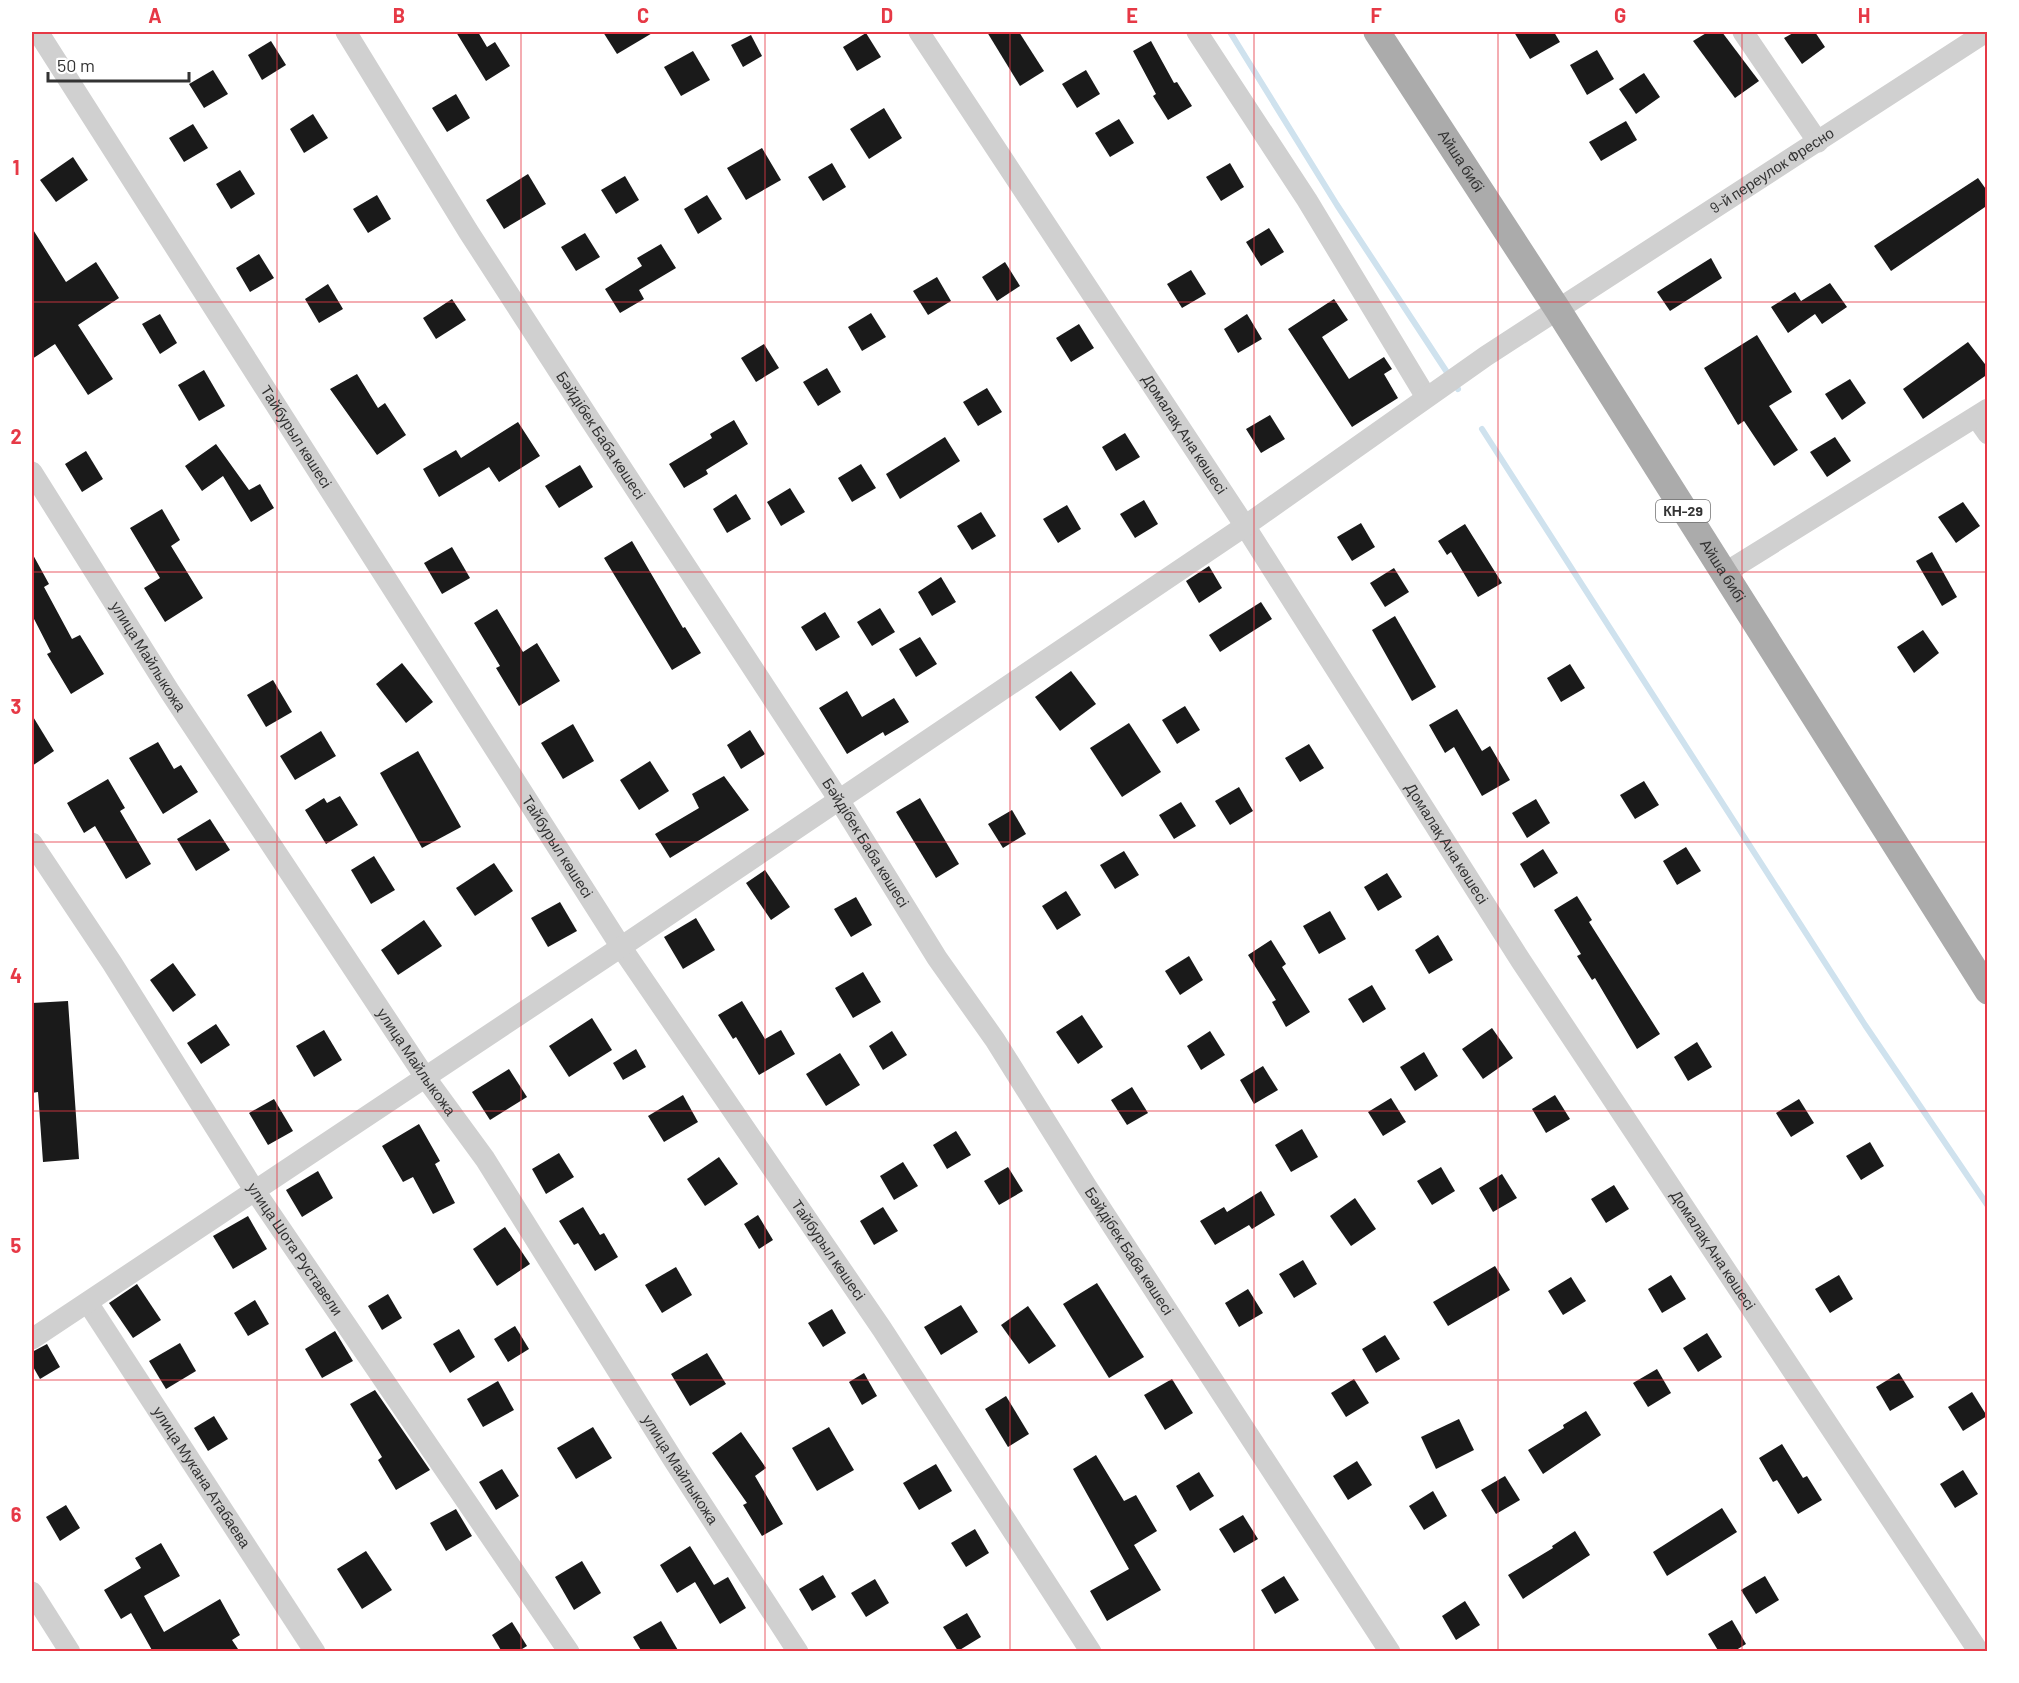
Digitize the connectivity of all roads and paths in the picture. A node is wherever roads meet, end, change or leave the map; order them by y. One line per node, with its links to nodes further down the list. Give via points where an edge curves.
1 (38, 32): 17 (street, Тайбурыл көшесі)
2 (346, 32): 15 (street, Бәйдібек Баба көшесі, via 475,241)
3 (919, 32): 13 (street, Домалақ Ана көшесі)
4 (1197, 32): 10 (street)
5 (1377, 32): 9 (main road, Айша бибі / КН-29)
6 (1743, 32): 8 (street)
7 (1986, 32): 8 (street, 9-й переулок Фресно)
8 (1818, 142): 9 (street, 9-й переулок Фресно)
9 (1558, 310): 10 (street, 9-й переулок Фресно); 14 (main road, Айша бибі / КН-29)
10 (1431, 394): 13 (street, 9-й переулок Фресно)
11 (1984, 420): 14 (street)
12 (32, 472): 19 (street, улица Майлыкожа, via 170,692)
13 (1245, 526): 15 (street, 9-й переулок Фресно); 30 (street, Домалақ Ана көшесі, via 1521,961)
14 (1723, 574): 18 (main road, Айша бибі / КН-29)
15 (839, 800): 17 (street, 9-й переулок Фресно); 29 (street, Бәйдібек Баба көшесі, via 937,958 995,1040)
16 (32, 843): 20 (street, улица Шота Руставели)
17 (621, 946): 19 (street, 9-й переулок Фресно); 28 (street, Тайбурыл көшесі, via 882,1329)
18 (1988, 991)
19 (425, 1077): 20 (street, 9-й переулок Фресно); 27 (street, улица Майлыкожа, via 485,1159)
20 (255, 1191): 21 (street, 9-й переулок Фресно); 26 (street, улица Шота Руставели)
21 (88, 1303): 22 (street, 9-й переулок Фресно); 25 (street, улица Мукана Атабаева)
22 (32, 1339)
23 (32, 1592): 24 (street)
24 (70, 1652)
25 (315, 1652)
26 (569, 1652)
27 (798, 1652)
28 (1091, 1652)
29 (1390, 1652)
30 (1979, 1652)

